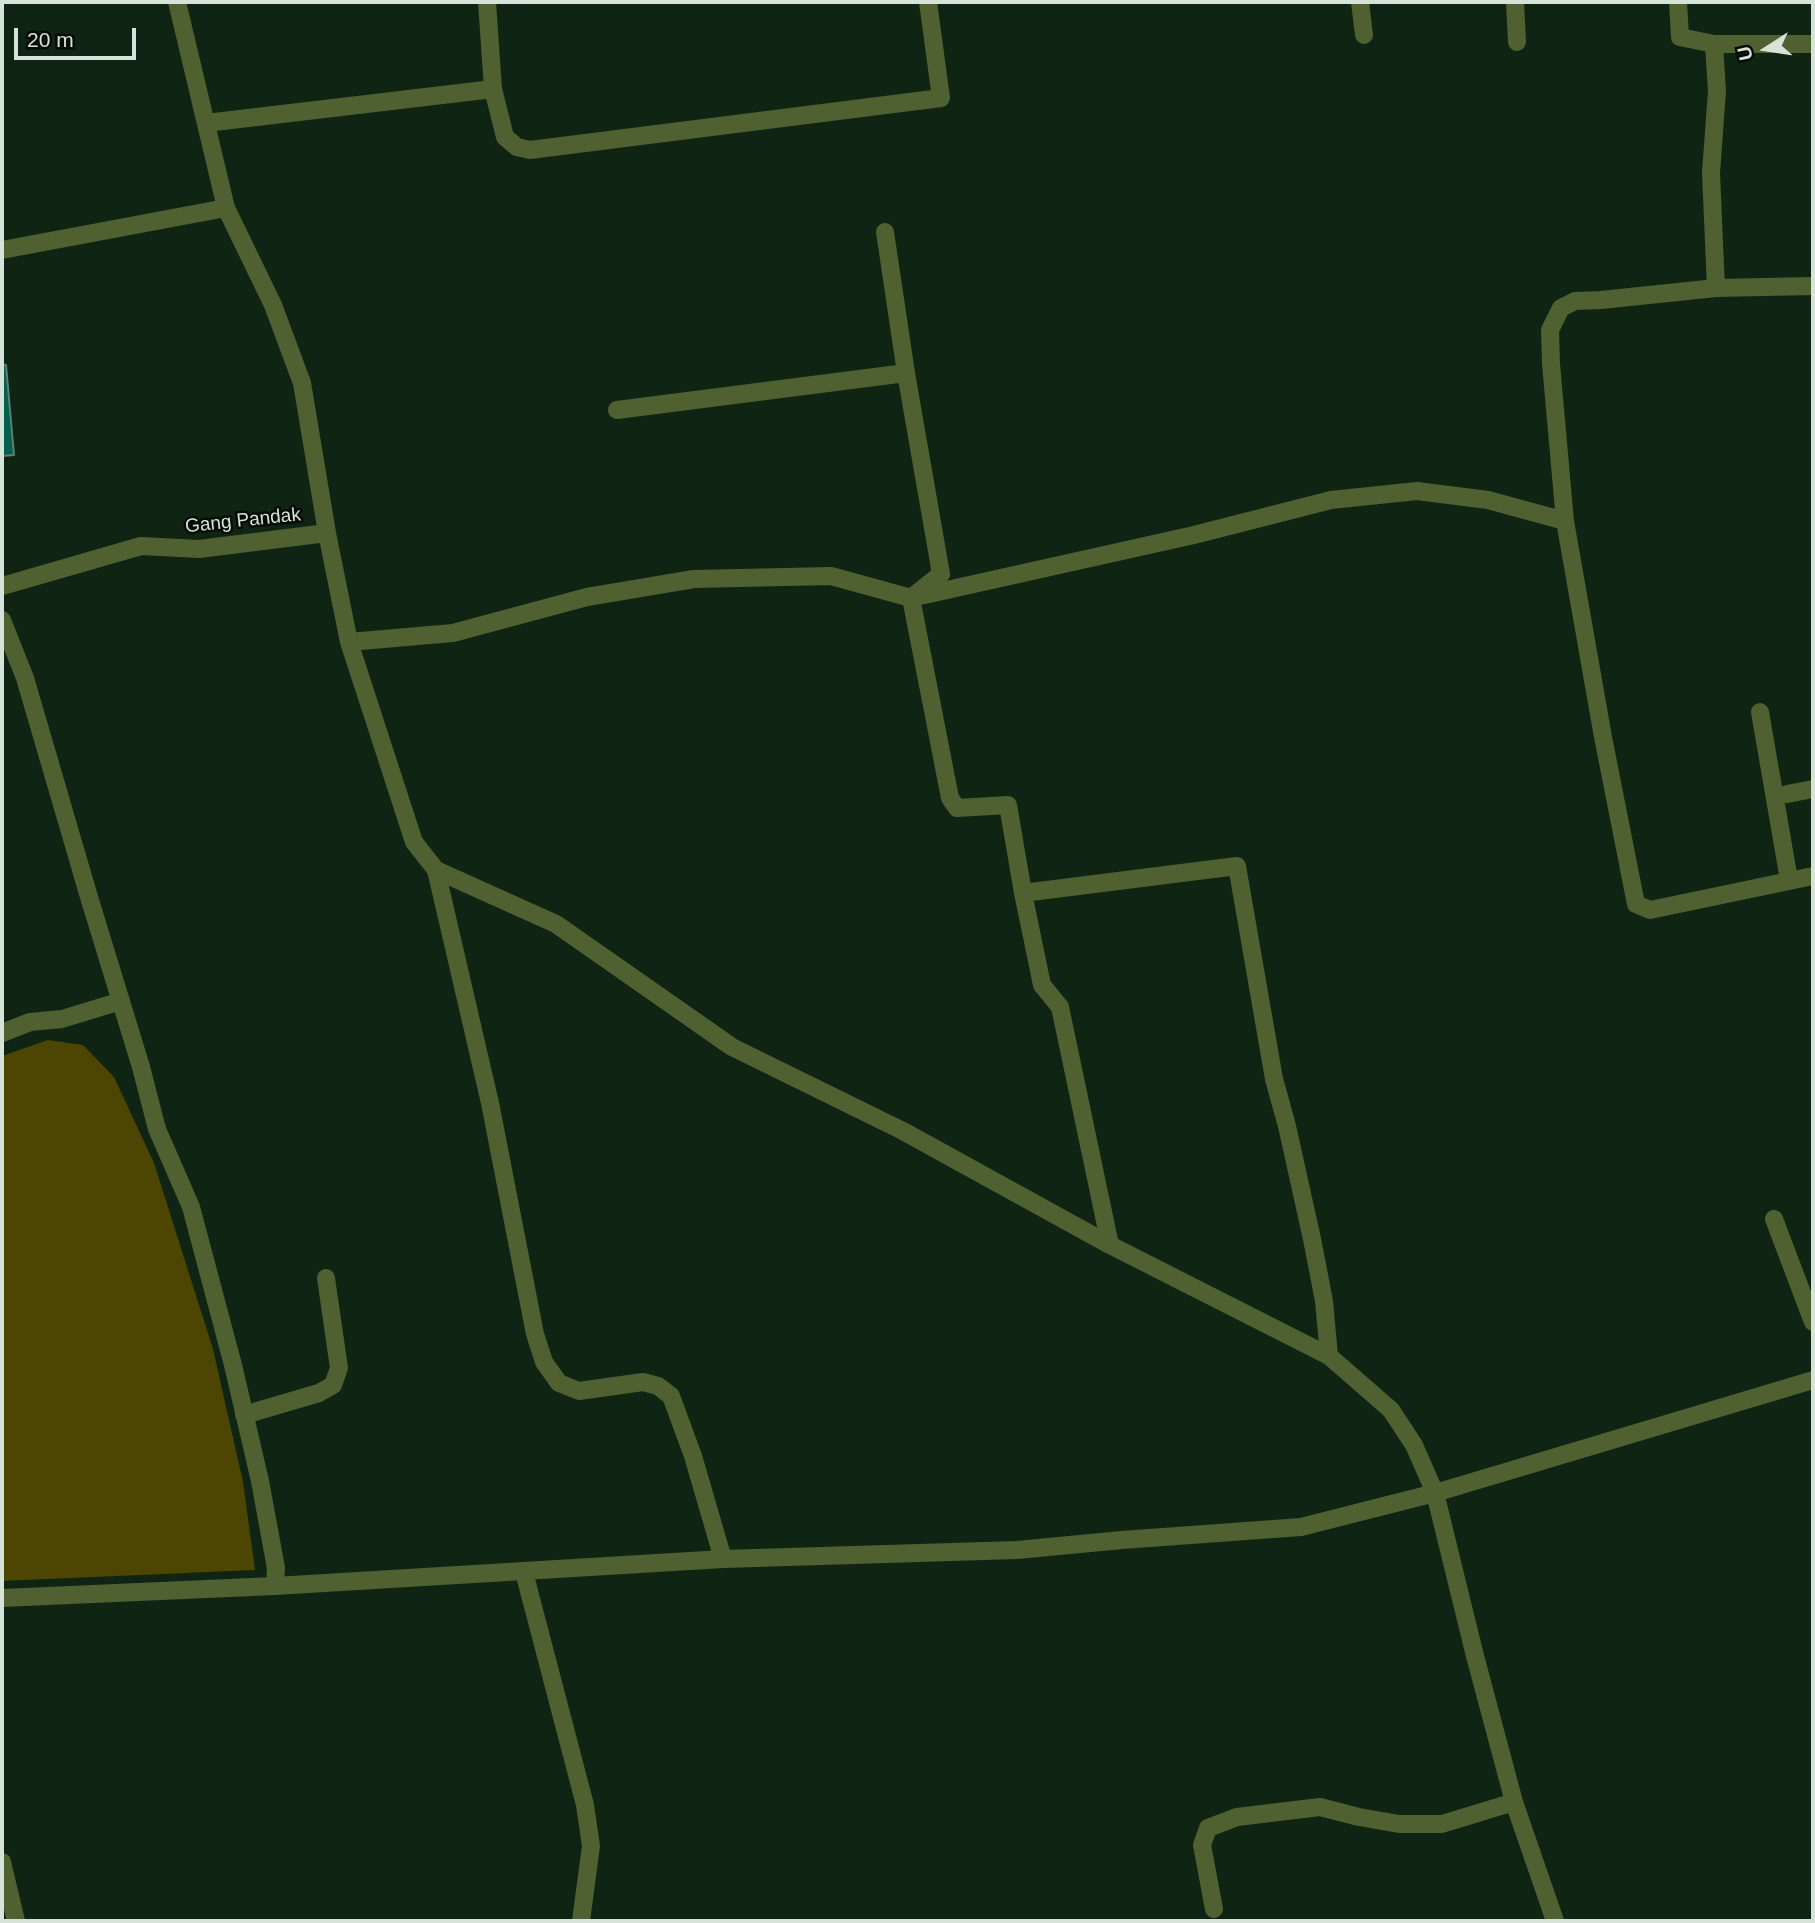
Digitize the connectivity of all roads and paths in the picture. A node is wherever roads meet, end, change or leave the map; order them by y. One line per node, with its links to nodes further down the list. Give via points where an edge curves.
1 (177, 2): 12 (street)
2 (487, 2): 11 (street)
3 (928, 2): 11 (street, via 942,97 530,150 505,137)
4 (1360, 2): 7 (street)
5 (1515, 2): 8 (street)
6 (1678, 2): 9 (street, via 1680,37)
7 (1364, 35)
8 (1517, 41)
9 (1714, 44): 10 (street); 17 (street, via 1717,91 1711,173)
10 (1813, 44)
11 (493, 89): 12 (street)
12 (206, 123): 13 (street)
13 (226, 208): 15 (street); 21 (street, via 273,305 302,383)
14 (885, 233): 18 (street)
15 (2, 250)
16 (1813, 286): 17 (street)
17 (1716, 288): 20 (street, via 1575,301 1561,308 1550,330)
18 (906, 373): 19 (street); 23 (street, via 941,574)
19 (617, 410)
20 (1565, 521): 23 (street, via 1488,500 1417,491 1331,500); 31 (street, via 1636,904 1650,910)
21 (327, 533): 22 (street, Gang Pandak, via 199,549 141,547); 25 (street)
22 (2, 586)
23 (911, 598): 25 (street, via 831,576 694,579 587,597 453,633); 32 (street, via 950,798 957,808 1008,805)
24 (2, 620): 33 (street, via 25,678)
25 (349, 642): 29 (street, via 414,842)
26 (1760, 712): 31 (street)
27 (1813, 789): 28 (street)
28 (1787, 794)
29 (436, 870): 36 (street, via 556,924 732,1047 903,1131); 43 (street, via 544,1362 559,1383 579,1391 643,1382 671,1396)
30 (1813, 876): 31 (street)
31 (1789, 880)
32 (1023, 893): 36 (street, via 1042,985 1060,1007); 39 (street, via 1237,866 1274,1079 1324,1301)
33 (121, 1001): 34 (street); 41 (street, via 157,1129 191,1207)
34 (2, 1033)
35 (1774, 1219): 38 (street)
36 (1110, 1245): 39 (street)
37 (326, 1278): 41 (street, via 339,1368 333,1385)
38 (1813, 1322)
39 (1329, 1356): 42 (street, via 1391,1410 1414,1445)
40 (1813, 1380): 42 (street)
41 (244, 1415): 45 (street, via 270,1532)
42 (1436, 1493): 43 (street, via 1301,1527 1017,1550); 47 (street)
43 (723, 1559): 44 (street)
44 (524, 1572): 45 (street); 51 (street, via 585,1805 591,1846)
45 (275, 1586): 46 (street)
46 (2, 1598)
47 (1514, 1802): 49 (street, via 1442,1824 1399,1825 1320,1807 1237,1817 1208,1828 1202,1845); 52 (street)
48 (2, 1862): 50 (street)
49 (1214, 1909)
50 (16, 1921)
51 (581, 1921)
52 (1555, 1921)

